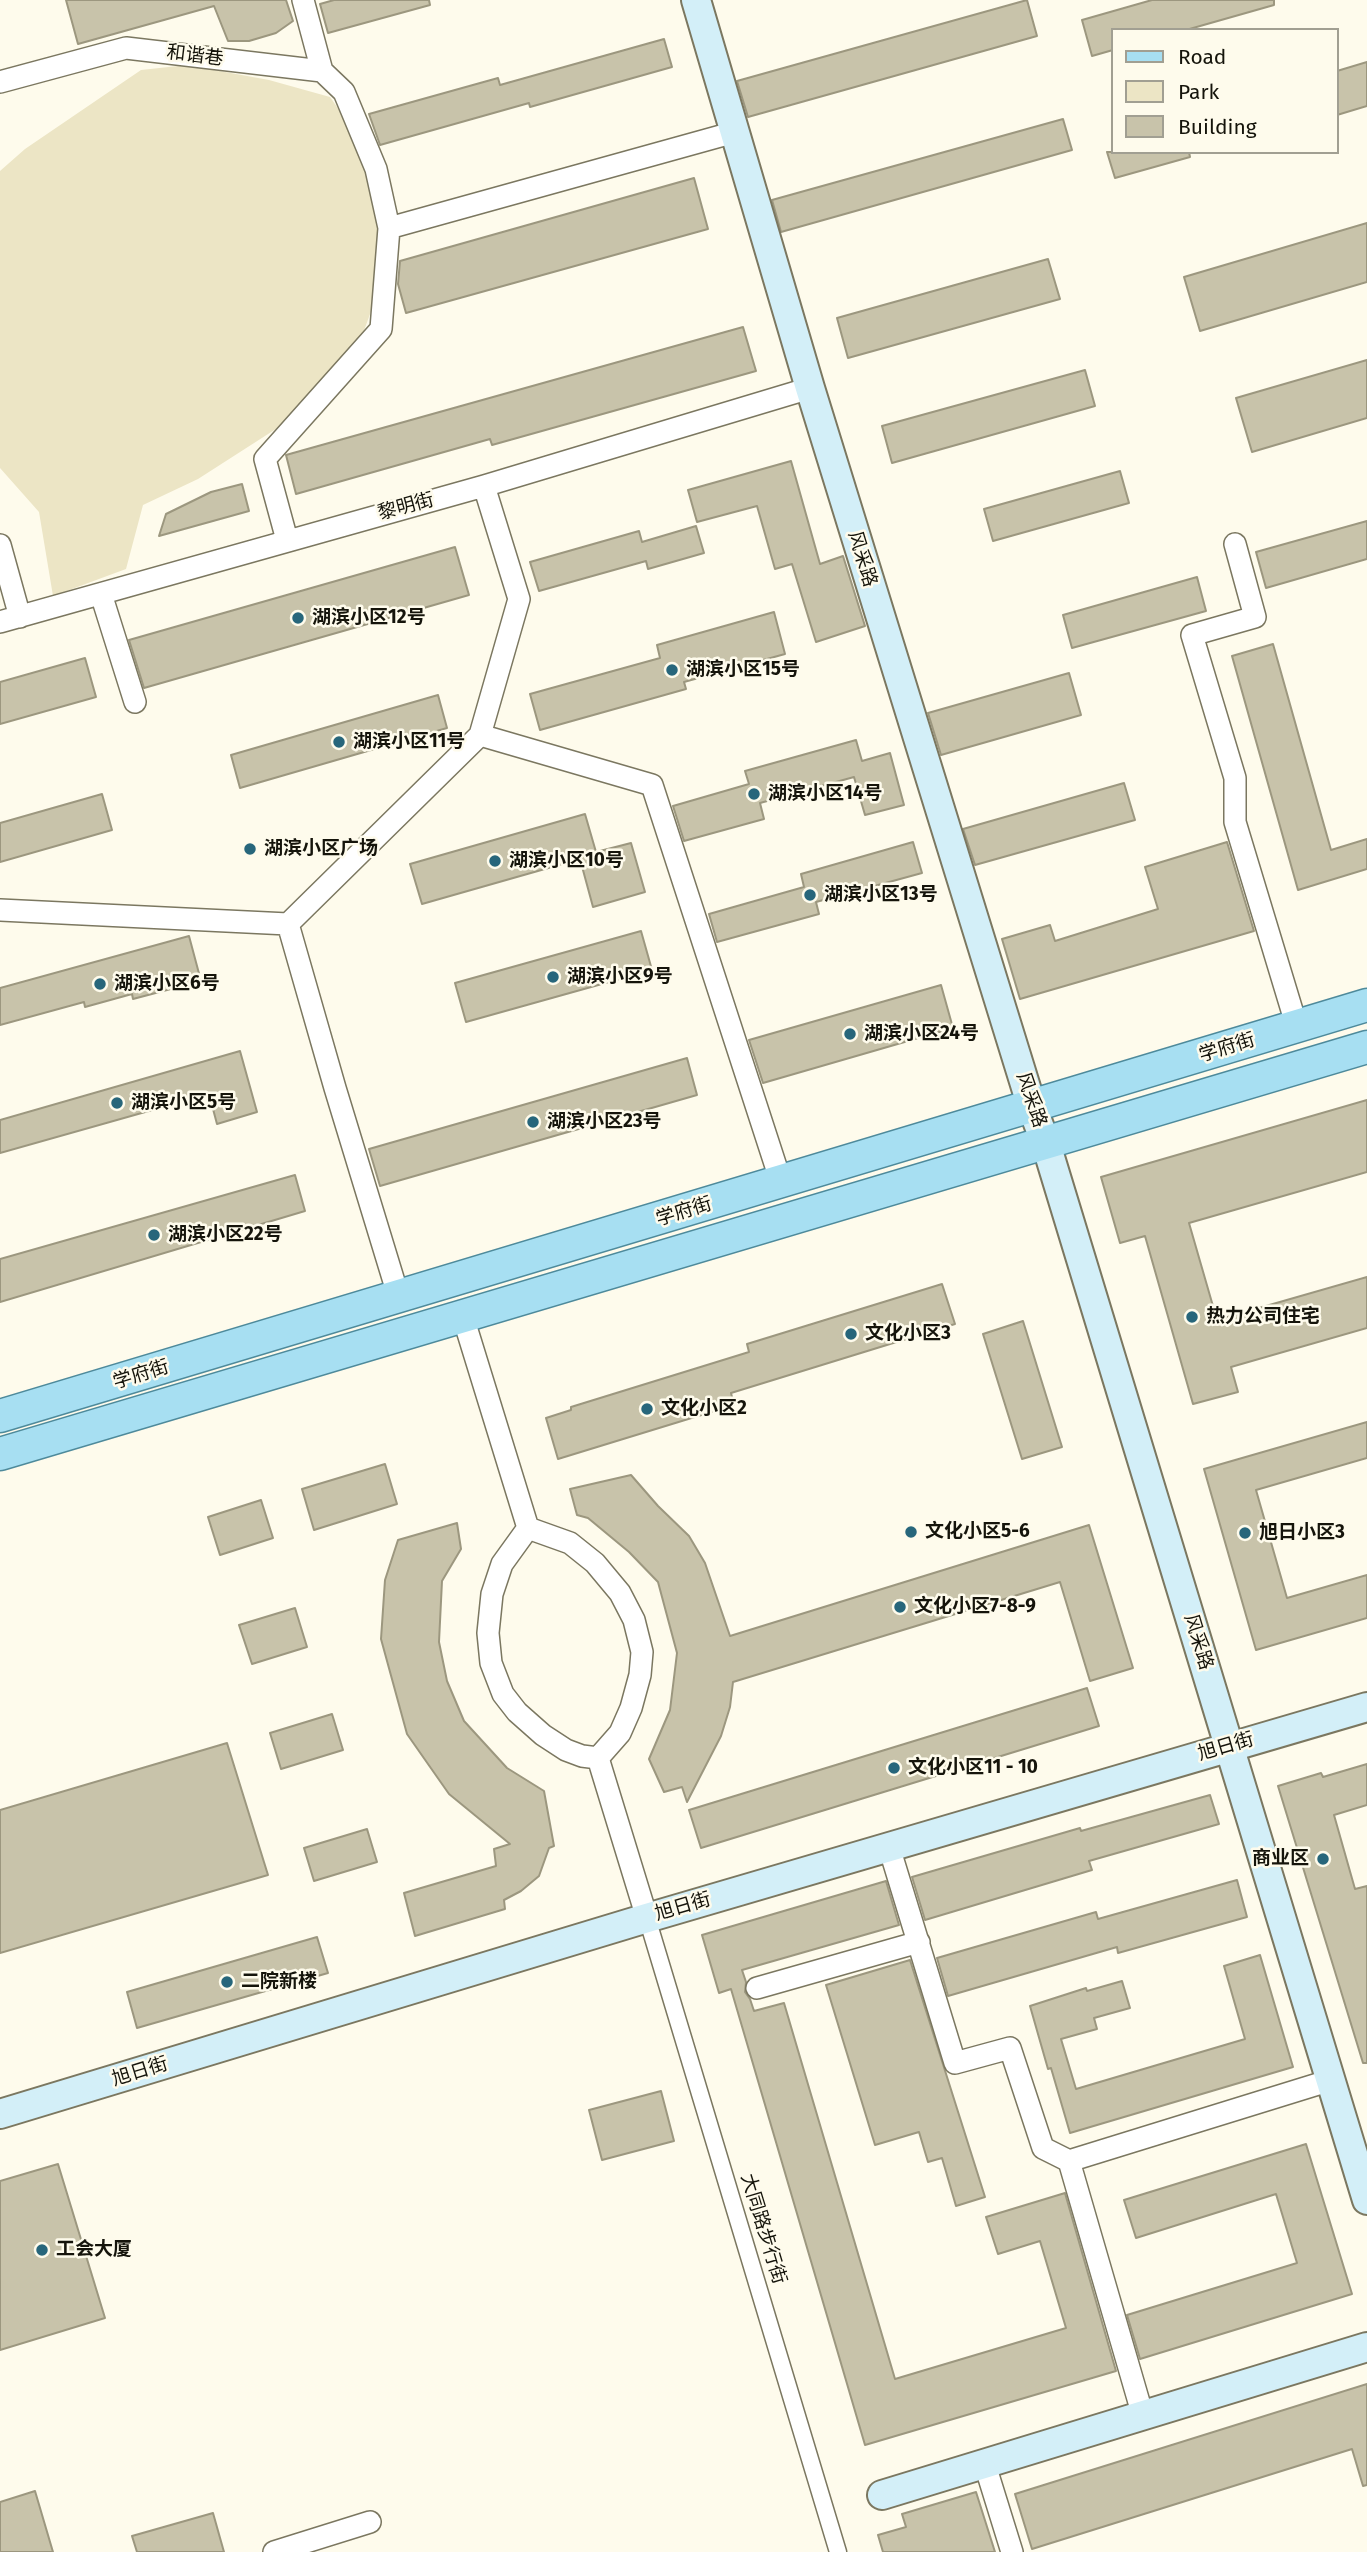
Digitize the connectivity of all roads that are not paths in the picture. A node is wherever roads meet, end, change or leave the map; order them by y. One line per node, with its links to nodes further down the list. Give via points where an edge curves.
1 (303, 0): 3 (street)
2 (696, 0): 5 (main road, 风采路)
3 (322, 71): 4 (street, 和谐巷, via 126,48); 6 (street, via 344,93 355,118 376,169)
4 (0, 82)
5 (735, 132): 6 (street); 7 (main road, 风采路)
6 (390, 228): 9 (street, via 381,329 265,459)
7 (810, 388): 8 (street, 黎明街); 21 (main road, 风采路)
8 (484, 486): 9 (street, 黎明街); 15 (street, via 519,599)
9 (287, 540): 12 (street, 黎明街)
10 (1235, 544): 19 (street, via 1255,617 1192,635 1235,778 1235,822)
11 (0, 545): 13 (street)
12 (101, 594): 13 (street, 黎明街); 14 (street)
13 (10, 620)
14 (135, 702)
15 (481, 735): 17 (street); 23 (street, via 652,785)
16 (0, 910): 17 (street)
17 (288, 924): 24 (street)
18 (1367, 1006): 19 (main road, 学府街)
19 (1297, 1027): 21 (main road, 学府街)
20 (1367, 1047): 22 (main road, 学府街)
21 (1032, 1107): 22 (main road, 风采路); 23 (main road, 学府街)
22 (1046, 1144): 25 (main road, 学府街); 32 (main road, 风采路)
23 (781, 1182): 24 (main road, 学府街)
24 (399, 1298): 26 (main road, 学府街)
25 (463, 1317): 27 (main road, 学府街); 30 (street)
26 (272, 1335): 27 (main road, via 264,1347 264,1358); 28 (main road, 学府街)
27 (283, 1371): 29 (main road, 学府街)
28 (0, 1416)
29 (0, 1454)
30 (528, 1528): 33 (street, via 502,1564 492,1594 491,1663 503,1694 517,1712 566,1750); 33 (street, via 570,1543 595,1563 620,1593 634,1620 642,1652 637,1686 620,1733)
31 (1367, 1707): 32 (main road, 旭日街)
32 (1230, 1746): 34 (main road, 旭日街); 38 (main road, 风采路)
33 (598, 1758): 35 (street)
34 (889, 1847): 35 (main road, 旭日街); 36 (street)
35 (647, 1918): 39 (main road, 旭日街); 48 (street, 大同路步行街)
36 (919, 1942): 37 (street); 40 (street, via 955,2063 1010,2048 1043,2148)
37 (757, 1988)
38 (1331, 2080): 40 (street); 41 (main road, 风采路)
39 (0, 2114)
40 (1069, 2161): 43 (street)
41 (1367, 2200)
42 (1367, 2347): 43 (main road)
43 (1143, 2416): 44 (main road)
44 (985, 2465): 45 (main road); 49 (street)
45 (882, 2495)
46 (370, 2522): 47 (street)
47 (274, 2552)
48 (838, 2552)
49 (1012, 2552)

